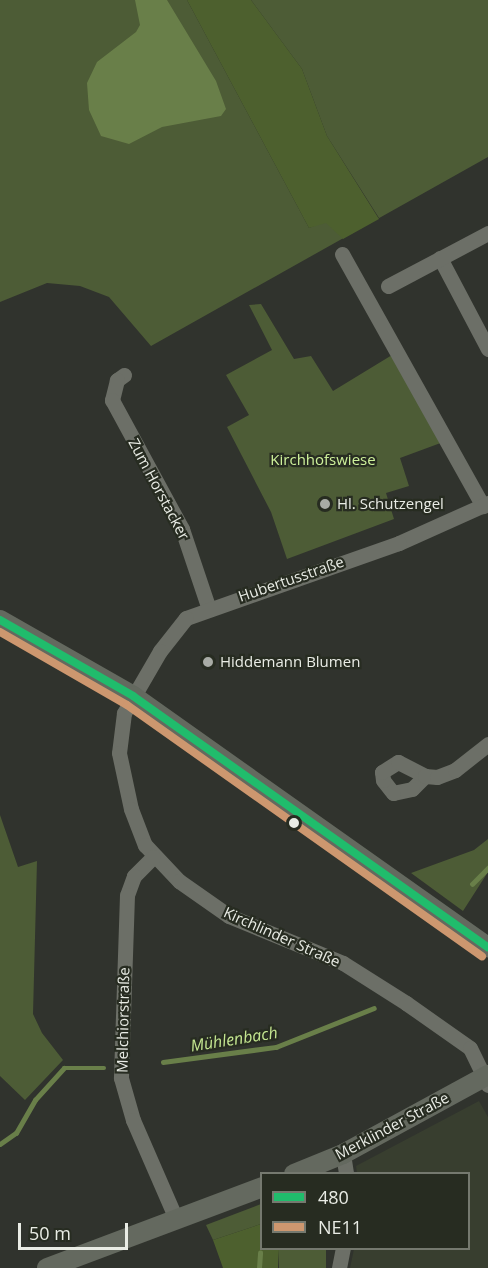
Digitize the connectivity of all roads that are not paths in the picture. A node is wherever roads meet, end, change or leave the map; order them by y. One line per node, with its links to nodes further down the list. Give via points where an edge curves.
1 (488, 233): 3 (street)
2 (342, 254): 8 (street, Hubertusstraße)
3 (440, 258): 4 (street); 5 (street)
4 (388, 286)
5 (482, 324): 6 (street)
6 (488, 349)
7 (124, 375): 9 (street, Zum Horstacker, via 117,380 112,400 182,529)
8 (485, 504): 9 (street, Hubertusstraße, via 399,543)
9 (209, 609): 11 (street, Hubertusstraße, via 186,618)
10 (0, 620): 11 (main road)
11 (133, 696): 14 (street, Kirchlinder Straße, via 119,729 119,753 131,809); 15 (main road)
12 (488, 744): 13 (street, via 455,770 437,777)
13 (425, 776)
14 (153, 856): 16 (street, Kirchlinder Straße, via 179,881 229,916 343,963 406,1003 470,1048); 21 (street, Melchiorstraße, via 134,876 127,895 121,1078 133,1120)
15 (488, 947)
16 (487, 1079): 17 (main road, Merklinder Straße)
17 (343, 1154): 18 (main road, Merklinder Straße); 19 (street)
18 (297, 1172)
19 (346, 1172)
20 (260, 1187): 21 (main road)
21 (176, 1219): 23 (main road)
22 (343, 1250): 24 (street)
23 (47, 1268)
24 (339, 1268)

